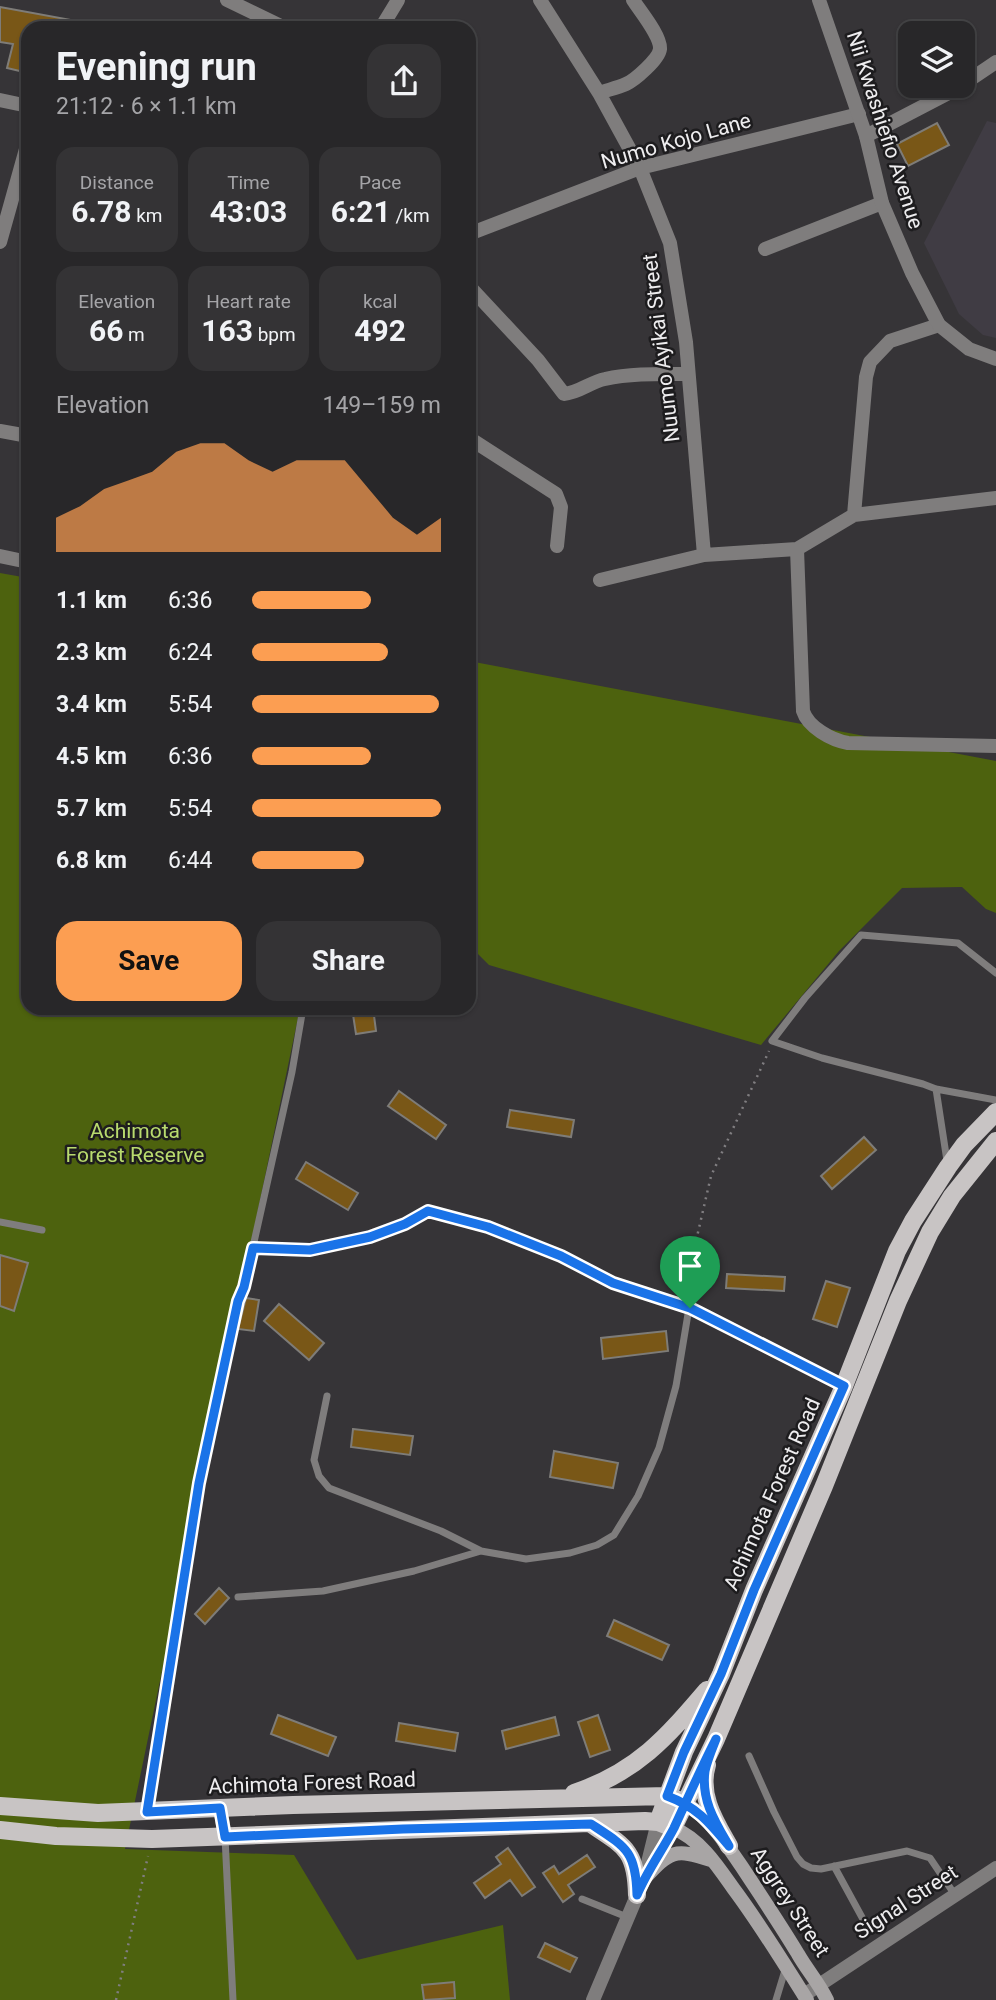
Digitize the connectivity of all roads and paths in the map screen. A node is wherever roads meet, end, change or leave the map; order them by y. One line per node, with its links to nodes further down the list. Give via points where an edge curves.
1 (227, 0): 6 (street)
2 (398, 0): 7 (street)
3 (540, 0): 10 (street, Nuumo Ayikai Street)
4 (633, 0): 10 (street, via 657,37 658,56 626,84)
5 (819, 0): 14 (street, Nii Kwashiefio Avenue)
6 (270, 21)
7 (385, 21)
8 (996, 62): 9 (street)
9 (975, 76)
10 (599, 93): 17 (street, Nuumo Ayikai Street)
11 (938, 98): 15 (street)
12 (0, 100): 13 (street)
13 (21, 104)
14 (859, 114): 15 (street, Nii Kwashiefio Avenue); 17 (street, Numo Kojo Lane)
15 (866, 136): 18 (street, Nii Kwashiefio Avenue)
16 (21, 167): 20 (street)
17 (640, 168): 19 (street, Numo Kojo Lane); 25 (street, Nuumo Ayikai Street, via 670,243)
18 (882, 203): 21 (street); 23 (street, Nii Kwashiefio Avenue)
19 (476, 231)
20 (0, 242)
21 (765, 248)
22 (476, 294): 25 (street, via 564,394 605,379)
23 (939, 325): 24 (street, Nii Kwashiefio Avenue, via 969,349); 30 (street, via 890,341 870,362)
24 (996, 359)
25 (688, 374): 33 (street, Nuumo Ayikai Street)
26 (0, 431): 27 (street)
27 (21, 435)
28 (476, 443): 31 (street, via 556,494 561,507)
29 (996, 498): 30 (street)
30 (854, 515): 32 (street)
31 (557, 546)
32 (797, 549): 33 (street); 37 (street, via 807,720 848,743)
33 (704, 555): 36 (street)
34 (0, 556): 35 (street)
35 (21, 560)
36 (600, 580)
37 (996, 746)
38 (996, 973): 40 (lane, via 958,943 861,935)
39 (302, 1015): 48 (lane)
40 (772, 1041): 41 (lane); 49 (path, via 711,1176 696,1241)
41 (936, 1089): 42 (lane); 45 (lane)
42 (996, 1100)
43 (996, 1112): 45 (main road, Achimota Forest Road)
44 (996, 1141): 55 (main road, Achimota Forest Road, via 930,1232)
45 (948, 1167): 50 (main road, Achimota Forest Road, via 897,1251)
46 (0, 1222): 47 (lane)
47 (42, 1230)
48 (253, 1248): 49 (lane, via 310,1250 370,1237 428,1211 488,1227 613,1283); 62 (lane, via 199,1483)
49 (690, 1308): 50 (lane); 52 (lane, via 659,1447 638,1496 614,1535 570,1553 526,1559)
50 (844, 1386): 54 (main road, Achimota Forest Road)
51 (327, 1396): 52 (lane, via 314,1460 329,1488)
52 (481, 1550): 53 (lane, via 323,1591)
53 (238, 1597)
54 (721, 1674): 57 (main road, Achimota Forest Road); 58 (main road, via 676,1727 636,1763 614,1777)
55 (716, 1739): 59 (main road, Achimota Forest Road); 68 (main road, via 705,1771 707,1802)
56 (749, 1756): 70 (lane, via 797,1857 811,1868)
57 (667, 1796): 58 (main road, Achimota Forest Road); 59 (main road, Achimota Forest Road); 64 (main road, Achimota Forest Road)
58 (556, 1799): 61 (main road, Achimota Forest Road)
59 (684, 1802): 64 (main road, Achimota Forest Road); 68 (main road, Aggrey Street)
60 (0, 1806): 62 (main road, Achimota Forest Road)
61 (220, 1808): 62 (main road, Achimota Forest Road); 66 (street)
62 (147, 1812)
63 (591, 1824): 64 (main road, via 645,1821); 66 (main road); 72 (main road, via 627,1850)
64 (666, 1825): 69 (main road, Aggrey Street, via 685,1833); 72 (street)
65 (0, 1830): 67 (main road)
66 (225, 1837): 67 (main road); 81 (lane)
67 (152, 1839): 80 (path)
68 (729, 1846): 78 (main road, Aggrey Street)
69 (713, 1861): 72 (main road, via 687,1852 672,1855 661,1861); 77 (main road, Aggrey Street)
70 (834, 1866): 73 (lane, via 906,1851 930,1858); 76 (lane)
71 (996, 1868): 73 (street, Signal Street)
72 (641, 1887): 75 (street)
73 (955, 1896): 78 (street, Signal Street)
74 (582, 1899): 75 (lane)
75 (628, 1917): 82 (street)
76 (864, 1921)
77 (786, 1966): 79 (main road, Aggrey Street); 83 (lane)
78 (819, 1983): 79 (street, Signal Street); 84 (main road, Aggrey Street)
79 (806, 1997)
80 (117, 2000)
81 (233, 2000)
82 (593, 2000)
83 (776, 2000)
84 (827, 2000)

